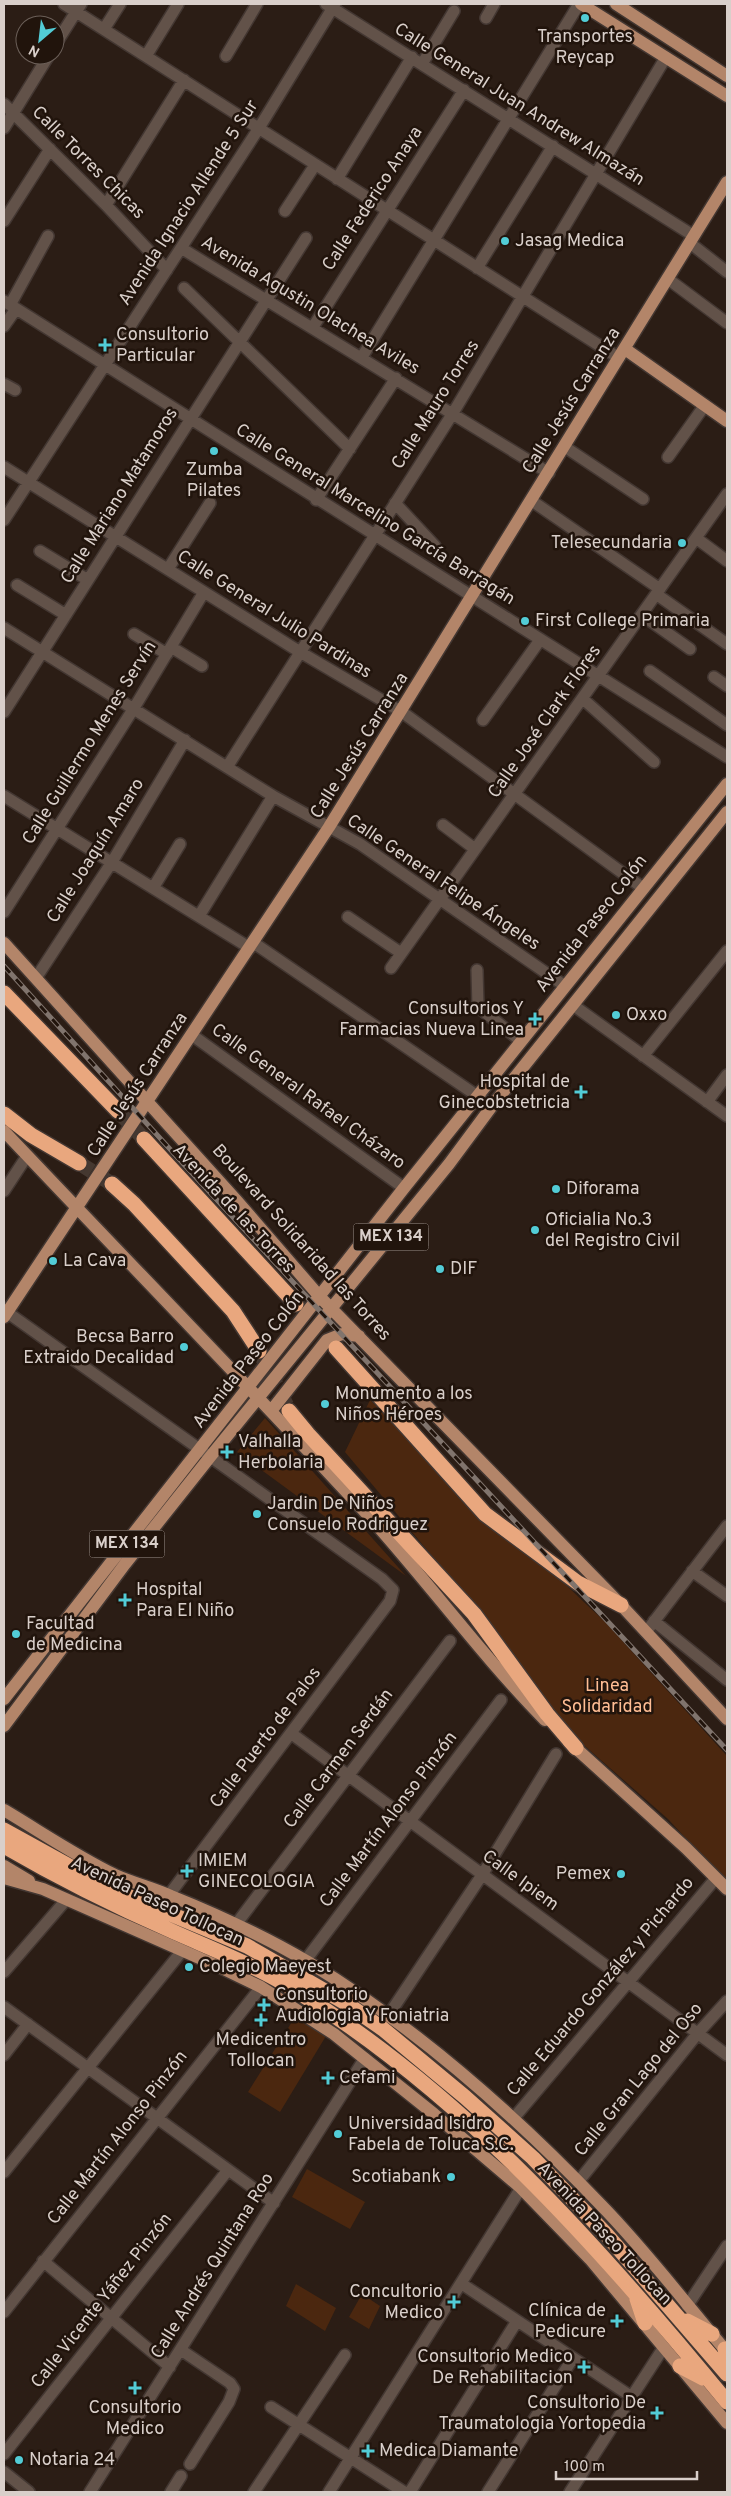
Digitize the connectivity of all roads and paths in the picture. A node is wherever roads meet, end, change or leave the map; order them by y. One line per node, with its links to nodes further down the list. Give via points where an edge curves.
1 (64, 4): 9 (street)
2 (120, 4): 13 (street)
3 (178, 4): 14 (street)
4 (257, 4): 15 (street)
5 (494, 4): 11 (street)
6 (580, 4): 16 (main road); 25 (street)
7 (616, 4): 19 (main road)
8 (331, 5): 17 (street, Calle General Juan Andrew Almazán); 27 (street, Avenida Ignacio Allende 5 Sur)
9 (78, 8): 12 (street); 13 (street)
10 (454, 11): 17 (street)
11 (486, 18)
12 (65, 29)
13 (104, 29): 14 (street)
14 (146, 56): 20 (street)
15 (226, 56)
16 (666, 57): 22 (main road); 31 (street, Calle Mauro Torres)
17 (417, 60): 21 (street, Calle General Juan Andrew Almazán); 32 (street)
18 (43, 65): 24 (street)
19 (727, 76)
20 (184, 80): 27 (street); 34 (street)
21 (464, 90): 25 (street, Calle General Juan Andrew Almazán); 35 (street, Calle Federico Anaya)
22 (727, 96)
23 (4, 104): 24 (street, Calle Torres Chicas)
24 (14, 113): 26 (street); 29 (street, Calle Torres Chicas)
25 (510, 119): 28 (street, Calle General Juan Andrew Almazán); 41 (street)
26 (4, 128)
27 (258, 128): 30 (street); 42 (street, Avenida Ignacio Allende 5 Sur)
28 (553, 146): 31 (street, Calle General Juan Andrew Almazán); 43 (street)
29 (50, 149): 34 (street, Calle Torres Chicas); 37 (street)
30 (315, 165): 32 (street); 36 (street)
31 (597, 174): 40 (street, Calle General Juan Andrew Almazán); 48 (street, Calle Mauro Torres)
32 (337, 179): 35 (street)
33 (727, 182): 40 (main road, Calle Jesús Carranza)
34 (106, 205): 44 (street, Calle Torres Chicas)
35 (386, 210): 41 (street); 53 (street, Calle Federico Anaya)
36 (285, 211)
37 (4, 221)
38 (48, 236): 50 (street)
39 (306, 238): 49 (street, Calle Mariano Matamoros)
40 (692, 240): 45 (street, Calle General Juan Andrew Almazán); 46 (main road, Calle Jesús Carranza)
41 (434, 241): 43 (street); 56 (street)
42 (181, 248): 44 (street, Avenida Ignacio Allende 5 Sur); 49 (street, Avenida Agustin Olachea Aviles)
43 (477, 268): 48 (street)
44 (167, 270): 57 (street, Avenida Ignacio Allende 5 Sur)
45 (727, 272)
46 (668, 279): 51 (street); 55 (main road, Calle Jesús Carranza)
47 (184, 288): 54 (street)
48 (523, 298): 55 (street); 62 (street, Calle Mauro Torres)
49 (267, 299): 53 (street, Avenida Agustin Olachea Aviles); 54 (street, Calle Mariano Matamoros)
50 (10, 305): 52 (street); 57 (street, Calle General Marcelino García Barragán)
51 (727, 323)
52 (4, 326)
53 (313, 327): 56 (street, Avenida Agustin Olachea Aviles)
54 (240, 343): 63 (street, Calle Mariano Matamoros); 66 (street)
55 (622, 354): 61 (main road); 65 (main road, Calle Jesús Carranza)
56 (362, 357): 58 (street, Avenida Agustin Olachea Aviles)
57 (104, 366): 63 (street, Calle General Marcelino García Barragán); 70 (street, Avenida Ignacio Allende 5 Sur)
58 (396, 378): 62 (street, Avenida Agustin Olachea Aviles); 66 (street)
59 (4, 384): 60 (street)
60 (15, 390)
61 (705, 405): 64 (main road); 67 (street)
62 (452, 413): 69 (street, Avenida Agustin Olachea Aviles); 76 (street, Calle Mauro Torres)
63 (190, 419): 73 (street, Calle General Marcelino García Barragán); 78 (street, Calle Mariano Matamoros)
64 (727, 422)
65 (565, 447): 69 (main road, Calle Jesús Carranza); 72 (street)
66 (350, 449): 73 (street)
67 (668, 457)
68 (4, 467): 70 (street, Calle General Julio Pardinas)
69 (549, 472): 74 (main road, Calle Jesús Carranza)
70 (28, 483): 77 (street, Avenida Ignacio Allende 5 Sur); 78 (street, Calle General Julio Pardinas)
71 (727, 494): 80 (street, Calle José Clark Flores)
72 (643, 498)
73 (316, 500): 79 (street, Calle General Marcelino García Barragán)
74 (532, 501): 88 (street); 89 (main road, Calle Jesús Carranza)
75 (210, 503): 84 (street)
76 (396, 503): 79 (street, Calle Mauro Torres); 81 (street)
77 (4, 520)
78 (114, 536): 84 (street, Calle General Julio Pardinas); 85 (street, Calle Mariano Matamoros)
79 (375, 536): 89 (street, Calle General Marcelino García Barragán); 99 (street, Calle Mauro Torres)
80 (696, 538): 83 (street); 88 (street, Calle José Clark Flores)
81 (435, 546)
82 (40, 551): 85 (street)
83 (727, 561)
84 (168, 569): 87 (street, Calle General Julio Pardinas)
85 (88, 580): 91 (street, Calle Mariano Matamoros)
86 (17, 585): 91 (street)
87 (204, 592): 97 (street, Calle Guillermo Menes Servín); 99 (street, Calle General Julio Pardinas)
88 (658, 592): 90 (street, Calle José Clark Flores); 95 (street)
89 (472, 597): 94 (street, Calle General Marcelino García Barragán); 108 (main road, Calle Jesús Carranza)
90 (642, 614): 96 (street); 102 (street, Calle José Clark Flores)
91 (66, 615): 98 (street, Calle Mariano Matamoros)
92 (4, 628): 98 (street, Calle General Felipe Ángeles)
93 (134, 634): 97 (street)
94 (540, 640): 102 (street, Calle General Marcelino García Barragán); 109 (street)
95 (727, 644)
96 (690, 649)
97 (169, 651): 100 (street); 106 (street, Calle Guillermo Menes Servín)
98 (44, 652): 106 (street, Calle General Felipe Ángeles); 107 (street, Calle Mariano Matamoros)
99 (300, 652): 108 (street, Calle General Julio Pardinas); 114 (street, Calle Mauro Torres)
100 (202, 666)
101 (650, 671): 110 (street)
102 (599, 677): 105 (street, Calle José Clark Flores); 112 (street, Calle General Marcelino García Barragán)
103 (714, 677): 104 (street)
104 (727, 686)
105 (583, 699): 113 (street); 116 (street, Calle José Clark Flores)
106 (134, 708): 111 (street, Calle General Felipe Ángeles); 122 (street, Calle Guillermo Menes Servín)
107 (4, 712)
108 (402, 712): 116 (street, Calle General Julio Pardinas); 121 (main road, Calle Jesús Carranza)
109 (483, 720)
110 (727, 725)
111 (185, 740): 114 (street, Calle General Felipe Ángeles); 126 (street, Calle Joaquín Amaro)
112 (727, 757)
113 (654, 762)
114 (227, 767): 118 (street, Calle General Felipe Ángeles)
115 (727, 784): 125 (main road, Avenida Paseo Colón / MEX 134)
116 (516, 795): 124 (street, Calle José Clark Flores); 129 (street, Calle General Julio Pardinas)
117 (4, 796): 122 (street)
118 (273, 796): 121 (street, Calle General Felipe Ángeles); 132 (street)
119 (725, 820): 127 (main road, Avenida Paseo Colón / MEX 134)
120 (443, 825): 124 (street)
121 (329, 827): 130 (street, Calle General Felipe Ángeles, via 360,844); 135 (main road, Calle Jesús Carranza)
122 (58, 828): 126 (street); 131 (street, Calle Guillermo Menes Servín)
123 (180, 844): 128 (street)
124 (475, 849): 130 (street, Calle José Clark Flores)
125 (669, 855): 127 (main road); 129 (main road, Avenida Paseo Colón / MEX 134)
126 (112, 862): 128 (street); 140 (street, Calle Joaquín Amaro)
127 (683, 866): 143 (main road, Avenida Paseo Colón / MEX 134)
128 (153, 888): 132 (street)
129 (643, 888): 141 (main road, Avenida Paseo Colón / MEX 134)
130 (440, 899): 137 (street, Calle José Clark Flores); 141 (street, Calle General Felipe Ángeles)
131 (4, 912)
132 (199, 916): 135 (street)
133 (348, 917): 137 (street)
134 (4, 943): 140 (main road, Boulevard Solidaridad las Torres)
135 (252, 946): 144 (main road, Calle Jesús Carranza); 148 (street)
136 (727, 951): 146 (street)
137 (401, 953): 138 (street, Calle José Clark Flores)
138 (391, 968)
139 (477, 970): 145 (street, via 478,1007)
140 (36, 978): 149 (main road, Boulevard Solidaridad las Torres)
141 (565, 986): 145 (main road, Avenida Paseo Colón / MEX 134)
142 (4, 993): 152 (highway)
143 (573, 1005): 146 (street); 151 (main road, Avenida Paseo Colón / MEX 134)
144 (192, 1035): 149 (main road, Calle Jesús Carranza); 162 (street, Calle General Rafael Cházaro)
145 (521, 1041): 148 (main road, Avenida Paseo Colón / MEX 134)
146 (643, 1056): 150 (street)
147 (727, 1075): 150 (street)
148 (478, 1096): 151 (street); 157 (main road, Avenida Paseo Colón / MEX 134)
149 (148, 1102): 164 (main road, Calle Jesús Carranza); 165 (main road, Boulevard Solidaridad las Torres)
150 (708, 1102): 154 (street)
151 (492, 1106): 160 (main road, Avenida Paseo Colón / MEX 134)
152 (118, 1111)
153 (4, 1114): 159 (highway, via 30,1135)
154 (727, 1116)
155 (4, 1131): 158 (main road)
156 (144, 1139): 166 (highway, Avenida de las Torres)
157 (433, 1153): 160 (main road); 162 (main road, Avenida Paseo Colón / MEX 134)
158 (27, 1156): 163 (street); 164 (main road)
159 (79, 1163)
160 (449, 1164): 167 (main road, Avenida Paseo Colón / MEX 134)
161 (112, 1184): 171 (highway, via 234,1311)
162 (404, 1188): 165 (main road, Avenida Paseo Colón / MEX 134)
163 (4, 1191)
164 (78, 1207): 168 (main road, Calle Jesús Carranza); 172 (main road)
165 (320, 1298): 167 (main road, Boulevard Solidaridad las Torres); 172 (main road, Avenida Paseo Colón / MEX 134)
166 (296, 1304)
167 (332, 1310): 169 (main road, Boulevard Solidaridad las Torres); 173 (main road, Avenida Paseo Colón / MEX 134)
168 (5, 1313): 176 (street)
169 (359, 1336): 174 (main road, via 342,1334 321,1345); 181 (main road, Boulevard Solidaridad las Torres)
170 (336, 1348): 181 (highway, Boulevard Solidaridad las Torres, via 486,1514 578,1583)
171 (259, 1351)
172 (249, 1387): 173 (main road); 176 (main road, Avenida Paseo Colón / MEX 134)
173 (259, 1397): 174 (main road); 176 (main road, Avenida Paseo Colón / MEX 134)
174 (271, 1411): 191 (main road, via 368,1515 512,1685)
175 (289, 1411): 191 (highway, via 474,1614)
176 (206, 1453): 178 (main road, Avenida Paseo Colón / MEX 134); 190 (street, Calle Puerto de Palos, via 382,1579 392,1590 390,1601)
177 (727, 1526): 179 (street)
178 (121, 1560): 186 (main road, Avenida Paseo Colón / MEX 134); 189 (main road, Avenida Paseo Colón / MEX 134)
179 (692, 1571): 180 (street); 182 (street)
180 (727, 1596)
181 (621, 1605): 183 (main road, Boulevard Solidaridad las Torres)
182 (654, 1621): 183 (street); 185 (street)
183 (646, 1632): 188 (main road, Boulevard Solidaridad las Torres)
184 (450, 1640): 193 (street, Calle Carmen Serdán)
185 (727, 1680)
186 (4, 1699)
187 (501, 1700): 196 (street, Calle Martín Alonso Pinzón)
188 (727, 1719)
189 (4, 1726)
190 (292, 1734): 193 (street, Calle Ipiem); 206 (street, Calle Puerto de Palos)
191 (576, 1748): 203 (main road)
192 (556, 1754): 201 (street)
193 (348, 1775): 196 (street, Calle Ipiem); 208 (street, Calle Carmen Serdán)
194 (4, 1810): 199 (main road, Avenida Paseo Tollocan)
195 (4, 1815): 199 (main road, via 51,1846)
196 (409, 1820): 201 (street, Calle Ipiem); 210 (street, Calle Martín Alonso Pinzón)
197 (4, 1830): 235 (highway, Avenida Paseo Tollocan, via 111,1889 247,1946 344,2002 465,2097 533,2158)
198 (4, 1846): 233 (highway, Avenida Paseo Tollocan, via 102,1900 240,1961 320,2006 405,2070 484,2138)
199 (74, 1854): 206 (main road, Avenida Paseo Tollocan, via 118,1876)
200 (4, 1866): 205 (main road)
201 (482, 1875): 212 (street, Calle Ipiem); 216 (street)
202 (4, 1878): 205 (main road, Avenida Paseo Tollocan)
203 (716, 1878): 204 (main road); 212 (street, Calle Eduardo González y Pichardo)
204 (727, 1888)
205 (43, 1889): 207 (main road, Avenida Paseo Tollocan)
206 (169, 1895): 208 (main road, Avenida Paseo Tollocan)
207 (66, 1900): 209 (main road, Avenida Paseo Tollocan); 211 (street)
208 (237, 1923): 210 (main road, Avenida Paseo Tollocan)
209 (182, 1951): 213 (main road, Avenida Paseo Tollocan); 222 (street)
210 (305, 1961): 216 (main road, Avenida Paseo Tollocan)
211 (4, 1972)
212 (627, 1982): 218 (street, Calle Ipiem); 224 (street, Calle Eduardo González y Pichardo)
213 (261, 1987): 221 (main road, Avenida Paseo Tollocan); 223 (street, Calle Martín Alonso Pinzón)
214 (727, 2000): 218 (street, Calle Gran Lago del Oso)
215 (4, 2006): 217 (street)
216 (388, 2016): 224 (main road, Avenida Paseo Tollocan)
217 (28, 2024): 219 (street); 222 (street)
218 (698, 2033): 220 (street, Calle Ipiem); 227 (street, Calle Gran Lago del Oso)
219 (4, 2055)
220 (727, 2055)
221 (365, 2058): 228 (main road, Avenida Paseo Tollocan); 229 (street, Calle Andrés Quintana Roo)
222 (87, 2067): 223 (street); 226 (street)
223 (156, 2117): 225 (street); 231 (street, Calle Martín Alonso Pinzón)
224 (513, 2119): 227 (main road, Avenida Paseo Tollocan)
225 (228, 2170): 229 (street); 236 (street, Calle Vicente Yáñez Pinzón)
226 (4, 2172)
227 (578, 2182): 235 (main road, Avenida Paseo Tollocan, via 625,2231)
228 (521, 2188): 232 (street); 238 (main road, Avenida Paseo Tollocan, via 590,2260)
229 (274, 2203): 241 (street, Calle Andrés Quintana Roo)
230 (727, 2246): 235 (street)
231 (43, 2261): 234 (street, Calle Martín Alonso Pinzón); 236 (street)
232 (462, 2284): 237 (street); 255 (street)
233 (634, 2290): 238 (highway); 248 (highway, Avenida Paseo Tollocan)
234 (4, 2312)
235 (683, 2312): 239 (highway); 247 (highway, Avenida Paseo Tollocan)
236 (111, 2319): 246 (street); 254 (street, Calle Vicente Yáñez Pinzón)
237 (517, 2321): 244 (street); 265 (street)
238 (644, 2323): 240 (main road, Avenida Paseo Tollocan)
239 (712, 2334): 242 (main road)
240 (664, 2347): 245 (main road, Avenida Paseo Tollocan); 249 (street)
241 (181, 2350): 246 (street, Calle Andrés Quintana Roo); 256 (street, via 234,2389)
242 (727, 2352)
243 (345, 2354): 253 (street)
244 (574, 2358): 249 (street); 266 (street)
245 (680, 2366): 248 (highway); 252 (main road, Avenida Paseo Tollocan)
246 (170, 2367): 260 (street, Calle Andrés Quintana Roo)
247 (727, 2374)
248 (710, 2382): 250 (highway, Avenida Paseo Tollocan)
249 (632, 2397): 267 (street)
250 (727, 2402)
251 (270, 2407): 253 (street)
252 (727, 2423)
253 (298, 2426): 255 (street); 262 (street)
254 (4, 2454)
255 (351, 2459): 263 (street); 264 (street)
256 (190, 2464)
257 (4, 2472): 259 (street)
258 (181, 2476): 261 (street)
259 (29, 2492)
260 (90, 2492)
261 (171, 2492)
262 (254, 2492)
263 (329, 2492)
264 (404, 2492)
265 (410, 2492)
266 (488, 2492)
267 (570, 2492)

